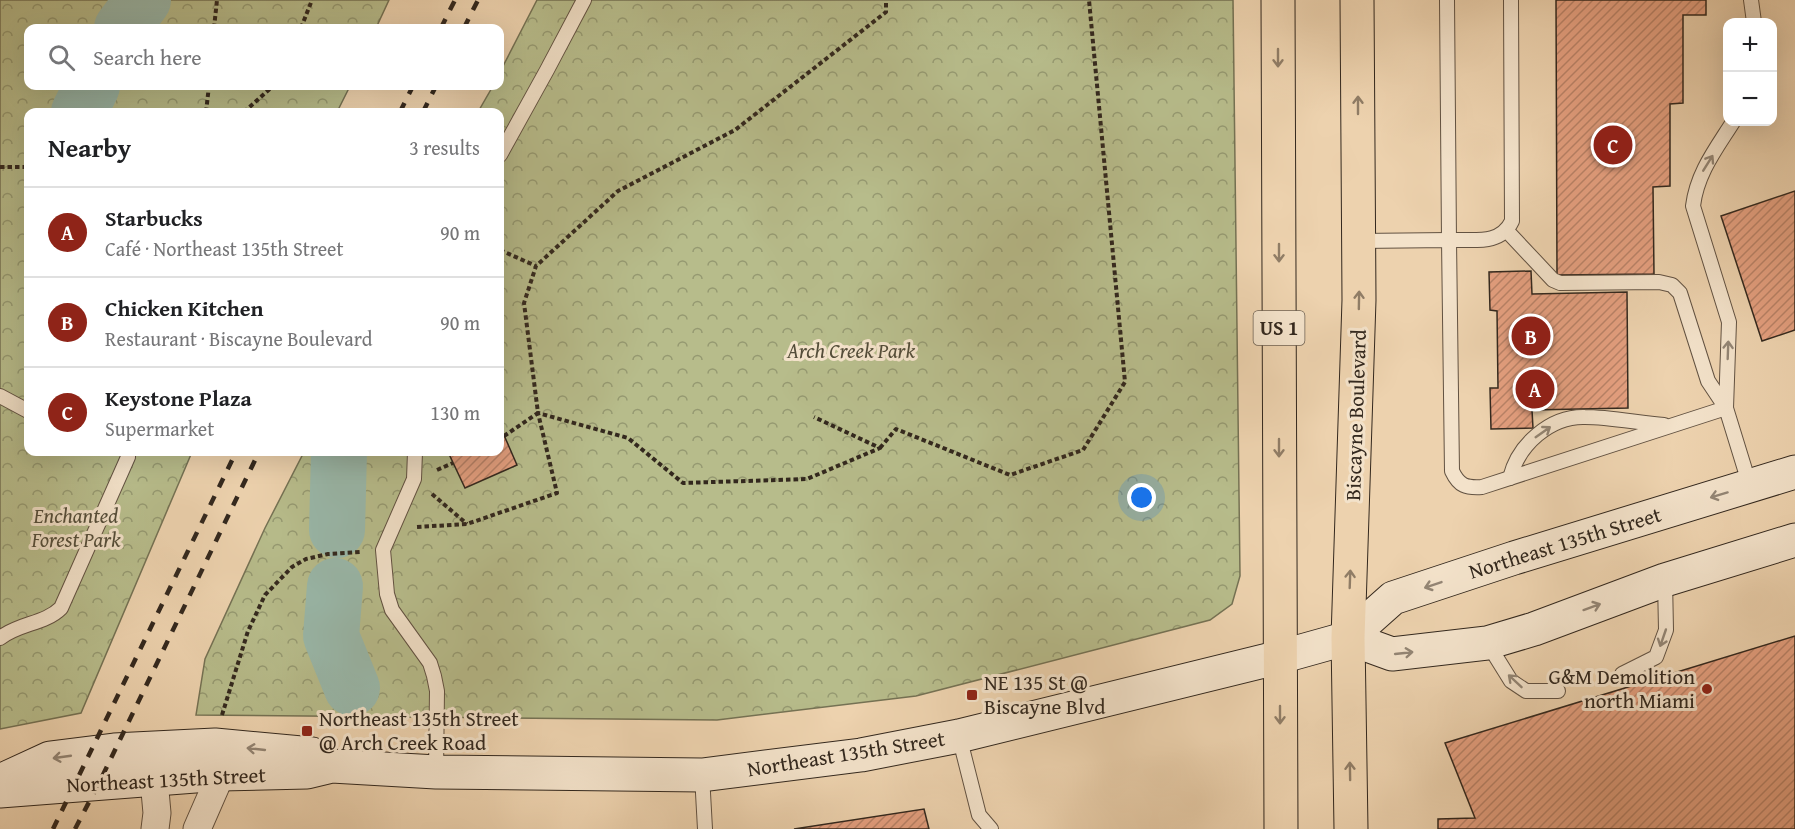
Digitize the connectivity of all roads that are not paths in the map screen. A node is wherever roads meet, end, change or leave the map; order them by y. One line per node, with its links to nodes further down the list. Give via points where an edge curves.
1 (584, 0): 9 (lane)
2 (1278, 0): 27 (main road, US 1, one-way to 27)
3 (1357, 0): 12 (main road, Biscayne Boulevard, one-way to 3)
4 (1448, 0): 11 (lane)
5 (1511, 0): 10 (lane, via 1512,221)
6 (1751, 0): 7 (lane)
7 (1753, 18)
8 (1731, 126): 14 (lane, one-way to 8, via 1729,322 1693,206 1702,173)
9 (504, 148)
10 (1507, 231): 11 (lane, via 1489,239); 14 (lane, via 1560,283 1672,285 1680,293 1708,381)
11 (1449, 240): 12 (lane); 20 (lane, via 1452,471 1457,481 1469,488 1482,488)
12 (1359, 241): 25 (main road, Biscayne Boulevard, one-way to 12)
13 (0, 396): 15 (lane)
14 (1726, 408): 16 (lane); 21 (lane)
15 (24, 409)
16 (1671, 426): 20 (lane); 20 (lane, one-way to 16, via 1525,446 1563,420 1584,416)
17 (128, 456): 24 (lane, via 61,608 52,617 28,623)
18 (415, 456): 32 (lane, via 414,479 383,550 392,610 430,663 434,676)
19 (1795, 472): 21 (main road, Northeast 135th Street)
20 (1510, 478)
21 (1750, 486): 25 (main road, Northeast 135th Street, one-way to 25, via 1393,598)
22 (1795, 540): 23 (main road)
23 (1665, 580): 26 (main road, one-way to 23); 28 (lane, one-way to 28, via 1666,630 1656,657)
24 (0, 638)
25 (1348, 638): 26 (main road, one-way to 26, via 1392,654); 27 (main road, Northeast 135th Street); 43 (main road, Biscayne Boulevard, one-way to 25)
26 (1487, 643): 29 (lane, one-way to 26, via 1526,691 1511,681)
27 (1280, 657): 30 (main road, Northeast 135th Street); 42 (main road, US 1, one-way to 42)
28 (1622, 674)
29 (1558, 691)
30 (959, 736): 34 (main road, Northeast 135th Street, via 861,755); 41 (lane, via 979,815)
31 (332, 766): 32 (main road, Northeast 135th Street); 33 (main road, Northeast 135th Street, via 307,772); 36 (main road, Northeast 135th Street, one-way to 36, via 314,755 215,745 50,758)
32 (436, 772): 34 (main road, Northeast 135th Street)
33 (221, 774): 35 (main road, Northeast 135th Street); 39 (street)
34 (702, 775): 40 (lane)
35 (154, 780): 37 (main road, Northeast 135th Street); 38 (street)
36 (0, 781)
37 (0, 791)
38 (155, 829)
39 (197, 829)
40 (705, 829)
41 (991, 829)
42 (1281, 829)
43 (1351, 829)

